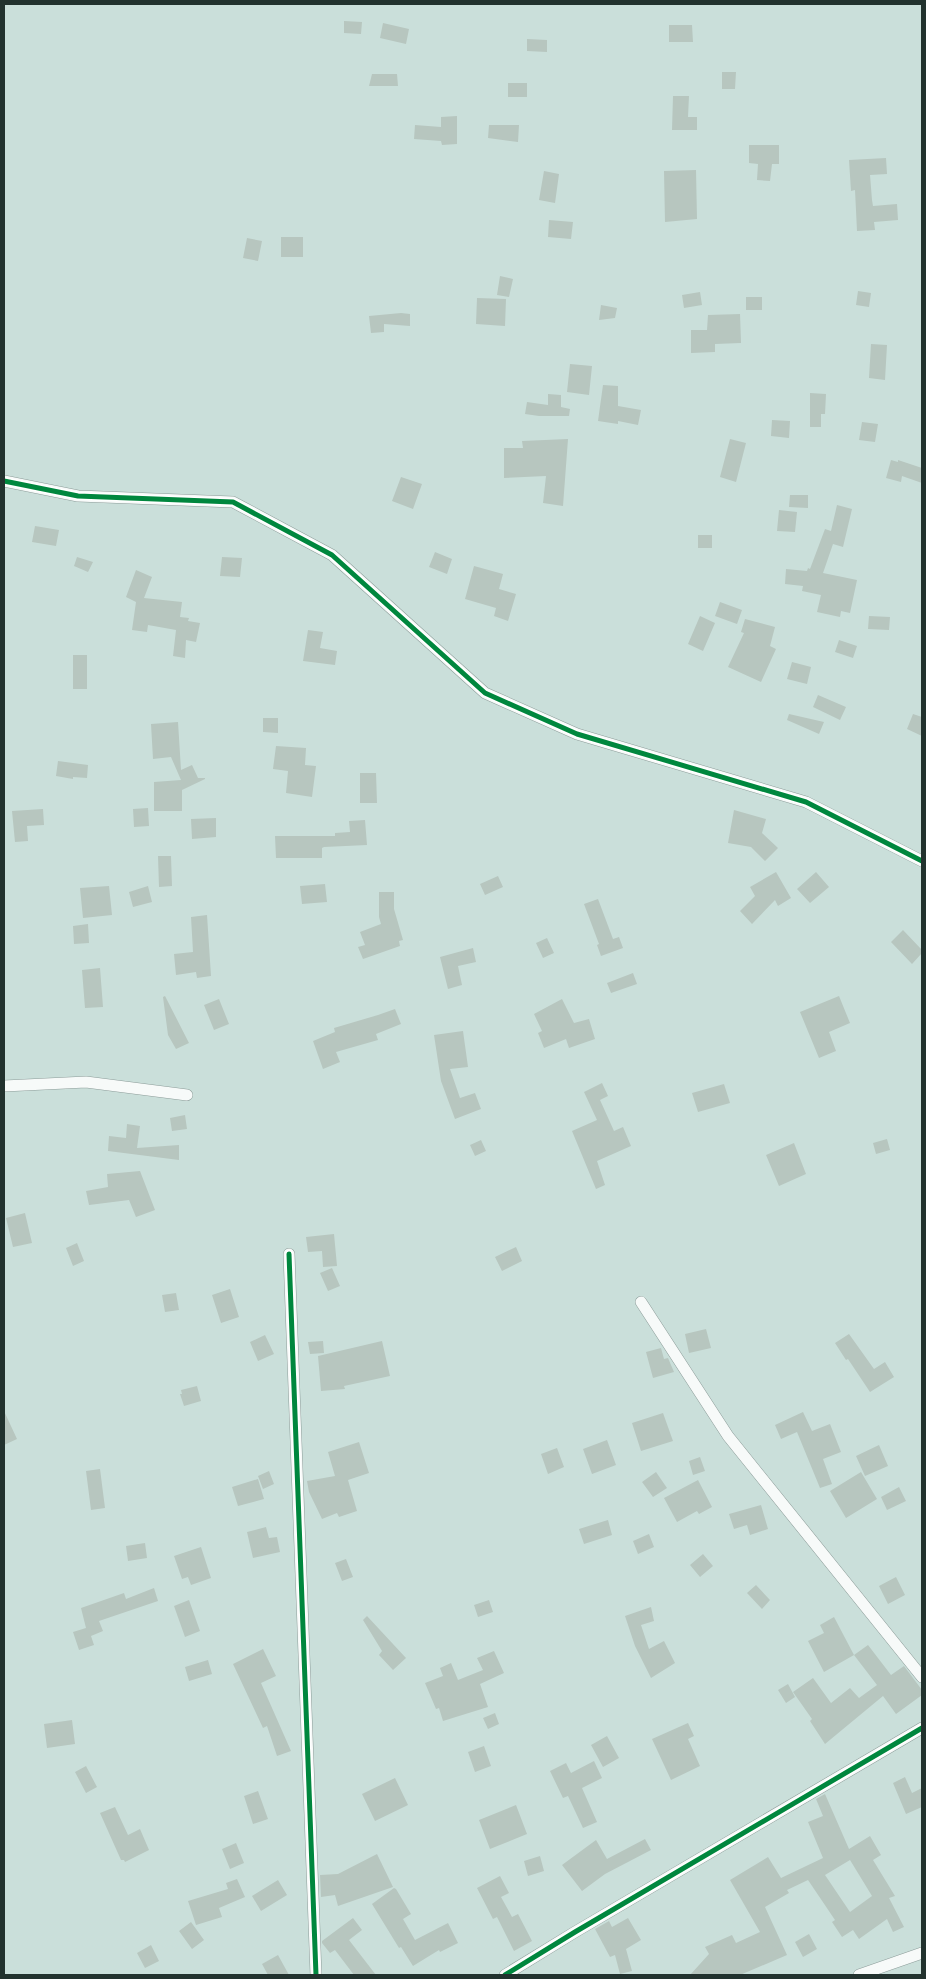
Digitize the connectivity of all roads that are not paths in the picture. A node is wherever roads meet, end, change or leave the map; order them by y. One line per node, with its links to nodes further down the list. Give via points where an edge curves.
1 (4, 481): 2 (street, via 78,496 233,502 332,555 485,692 577,734 806,802)
2 (922, 861)
3 (4, 1086): 4 (street, via 86,1082)
4 (186, 1095)
5 (289, 1254): 10 (street)
6 (641, 1302): 7 (street, via 728,1436)
7 (922, 1677)
8 (922, 1728): 11 (street)
9 (922, 1953): 12 (street)
10 (316, 1975)
11 (505, 1975)
12 (859, 1975)

